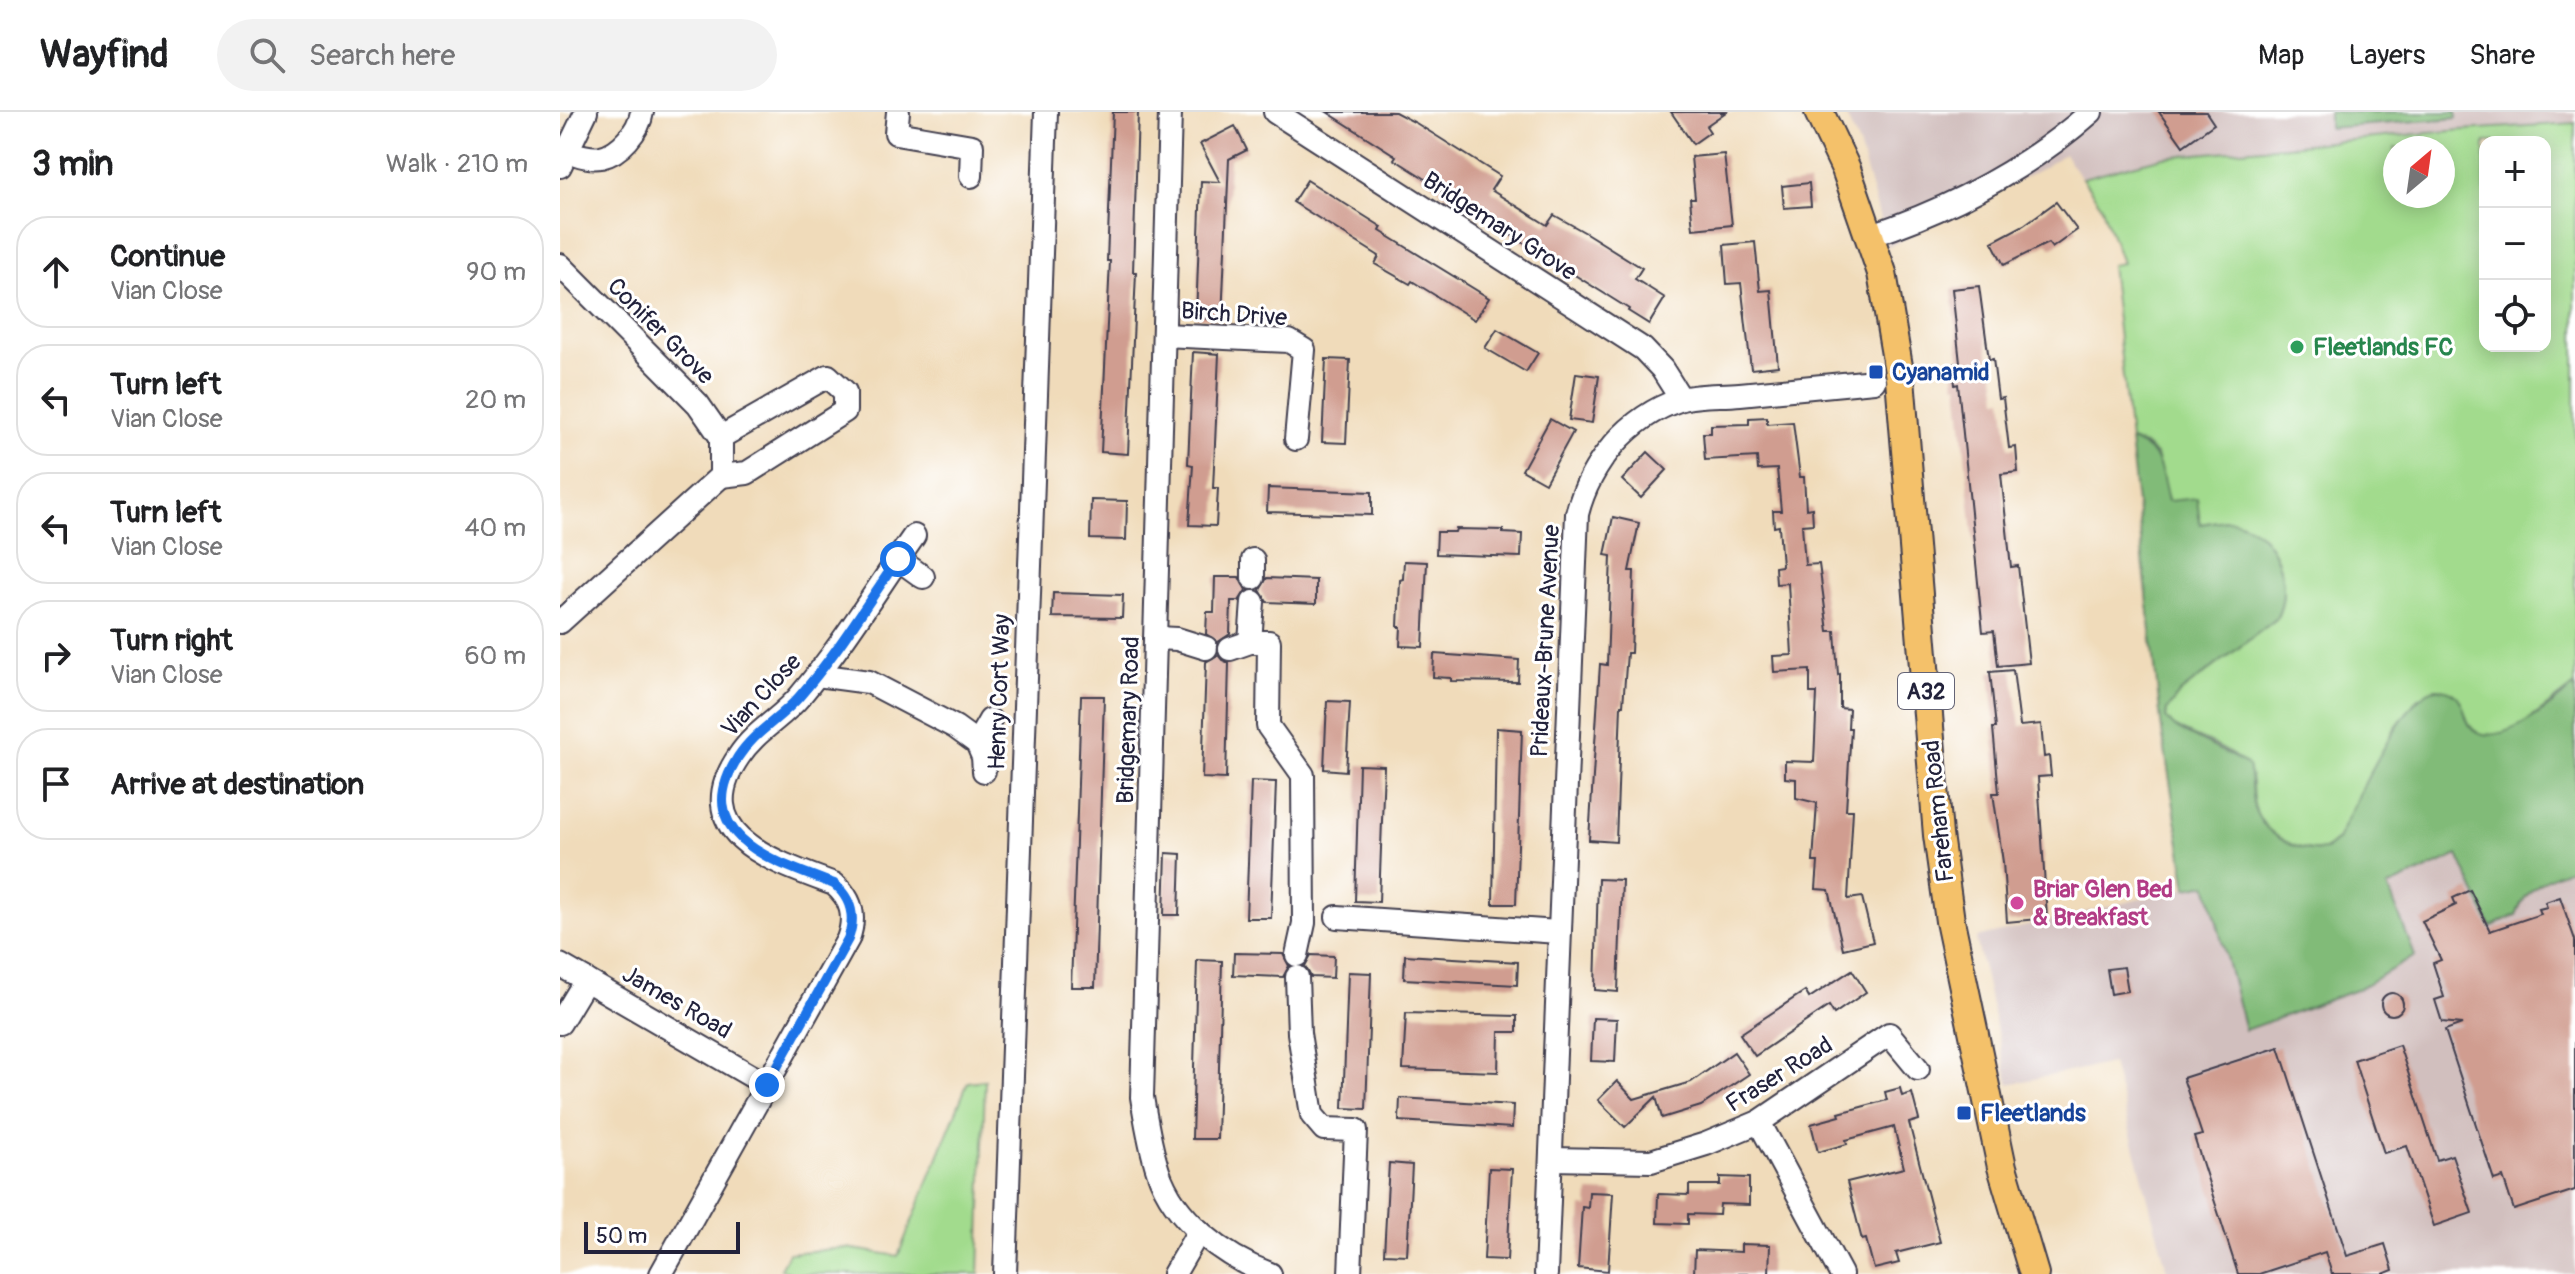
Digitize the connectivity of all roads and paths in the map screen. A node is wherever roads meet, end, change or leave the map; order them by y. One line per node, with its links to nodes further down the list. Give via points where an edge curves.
1 (586, 112): 9 (street)
2 (642, 112): 9 (street, via 631,138 603,157)
3 (898, 112): 10 (street, via 896,133 972,146)
4 (1046, 112): 41 (street, Henry Cort Way)
5 (1170, 112): 13 (street, Bridgemary Road)
6 (1275, 112): 15 (street, Bridgemary Grove, via 1643,349)
7 (1819, 112): 11 (main road, Fareham Road / A32)
8 (2091, 112): 11 (street, via 1972,194)
9 (564, 159)
10 (971, 176)
11 (1869, 236): 47 (main road, Fareham Road / A32, via 1882,273 1900,378 1938,835 1950,921 2002,1167)
12 (560, 265): 16 (street, Conifer Grove, via 698,404)
13 (1164, 335): 17 (street, Birch Drive, via 1289,341 1304,350); 24 (street, Bridgemary Road)
14 (1874, 381): 15 (street)
15 (1681, 399): 31 (street, Prideaux-Brune Avenue, via 1651,413 1618,441 1591,476 1577,514)
16 (721, 437): 18 (street); 18 (street, via 828,376 845,392 845,411 747,473)
17 (1296, 439)
18 (721, 476): 23 (street)
19 (914, 536): 20 (street, Vian Close)
20 (898, 559): 21 (street); 26 (street, Vian Close)
21 (923, 577)
22 (1253, 602): 44 (street, via 1240,645 1269,642 1268,726 1303,775 1304,923 1297,966 1299,1033 1312,1115 1324,1129 1356,1130)
23 (560, 622)
24 (1157, 638): 25 (street); 39 (street, Bridgemary Road, via 1142,1097 1158,1174)
25 (1206, 648)
26 (817, 675): 28 (street, via 869,682); 36 (street, Vian Close, via 738,757 724,801 735,834 751,849 834,884 851,906 848,939)
27 (990, 720): 28 (street)
28 (977, 743): 29 (street)
29 (984, 771)
30 (1337, 917): 31 (street)
31 (1558, 932): 38 (street, Prideaux-Brune Avenue)
32 (560, 965): 33 (street, James Road)
33 (586, 980): 34 (street); 36 (street, James Road)
34 (560, 1023)
35 (1918, 1069): 37 (street, Fraser Road, via 1889,1034)
36 (767, 1085): 40 (street, Vian Close)
37 (1759, 1122): 38 (street, Fraser Road, via 1651,1161); 46 (street)
38 (1552, 1159): 45 (street, Prideaux-Brune Avenue)
39 (1199, 1231): 42 (street); 43 (street, Bridgemary Road, via 1242,1264)
40 (661, 1274)
41 (1005, 1274)
42 (1174, 1274)
43 (1270, 1274)
44 (1350, 1274)
45 (1546, 1274)
46 (1841, 1274)
47 (2034, 1274)

